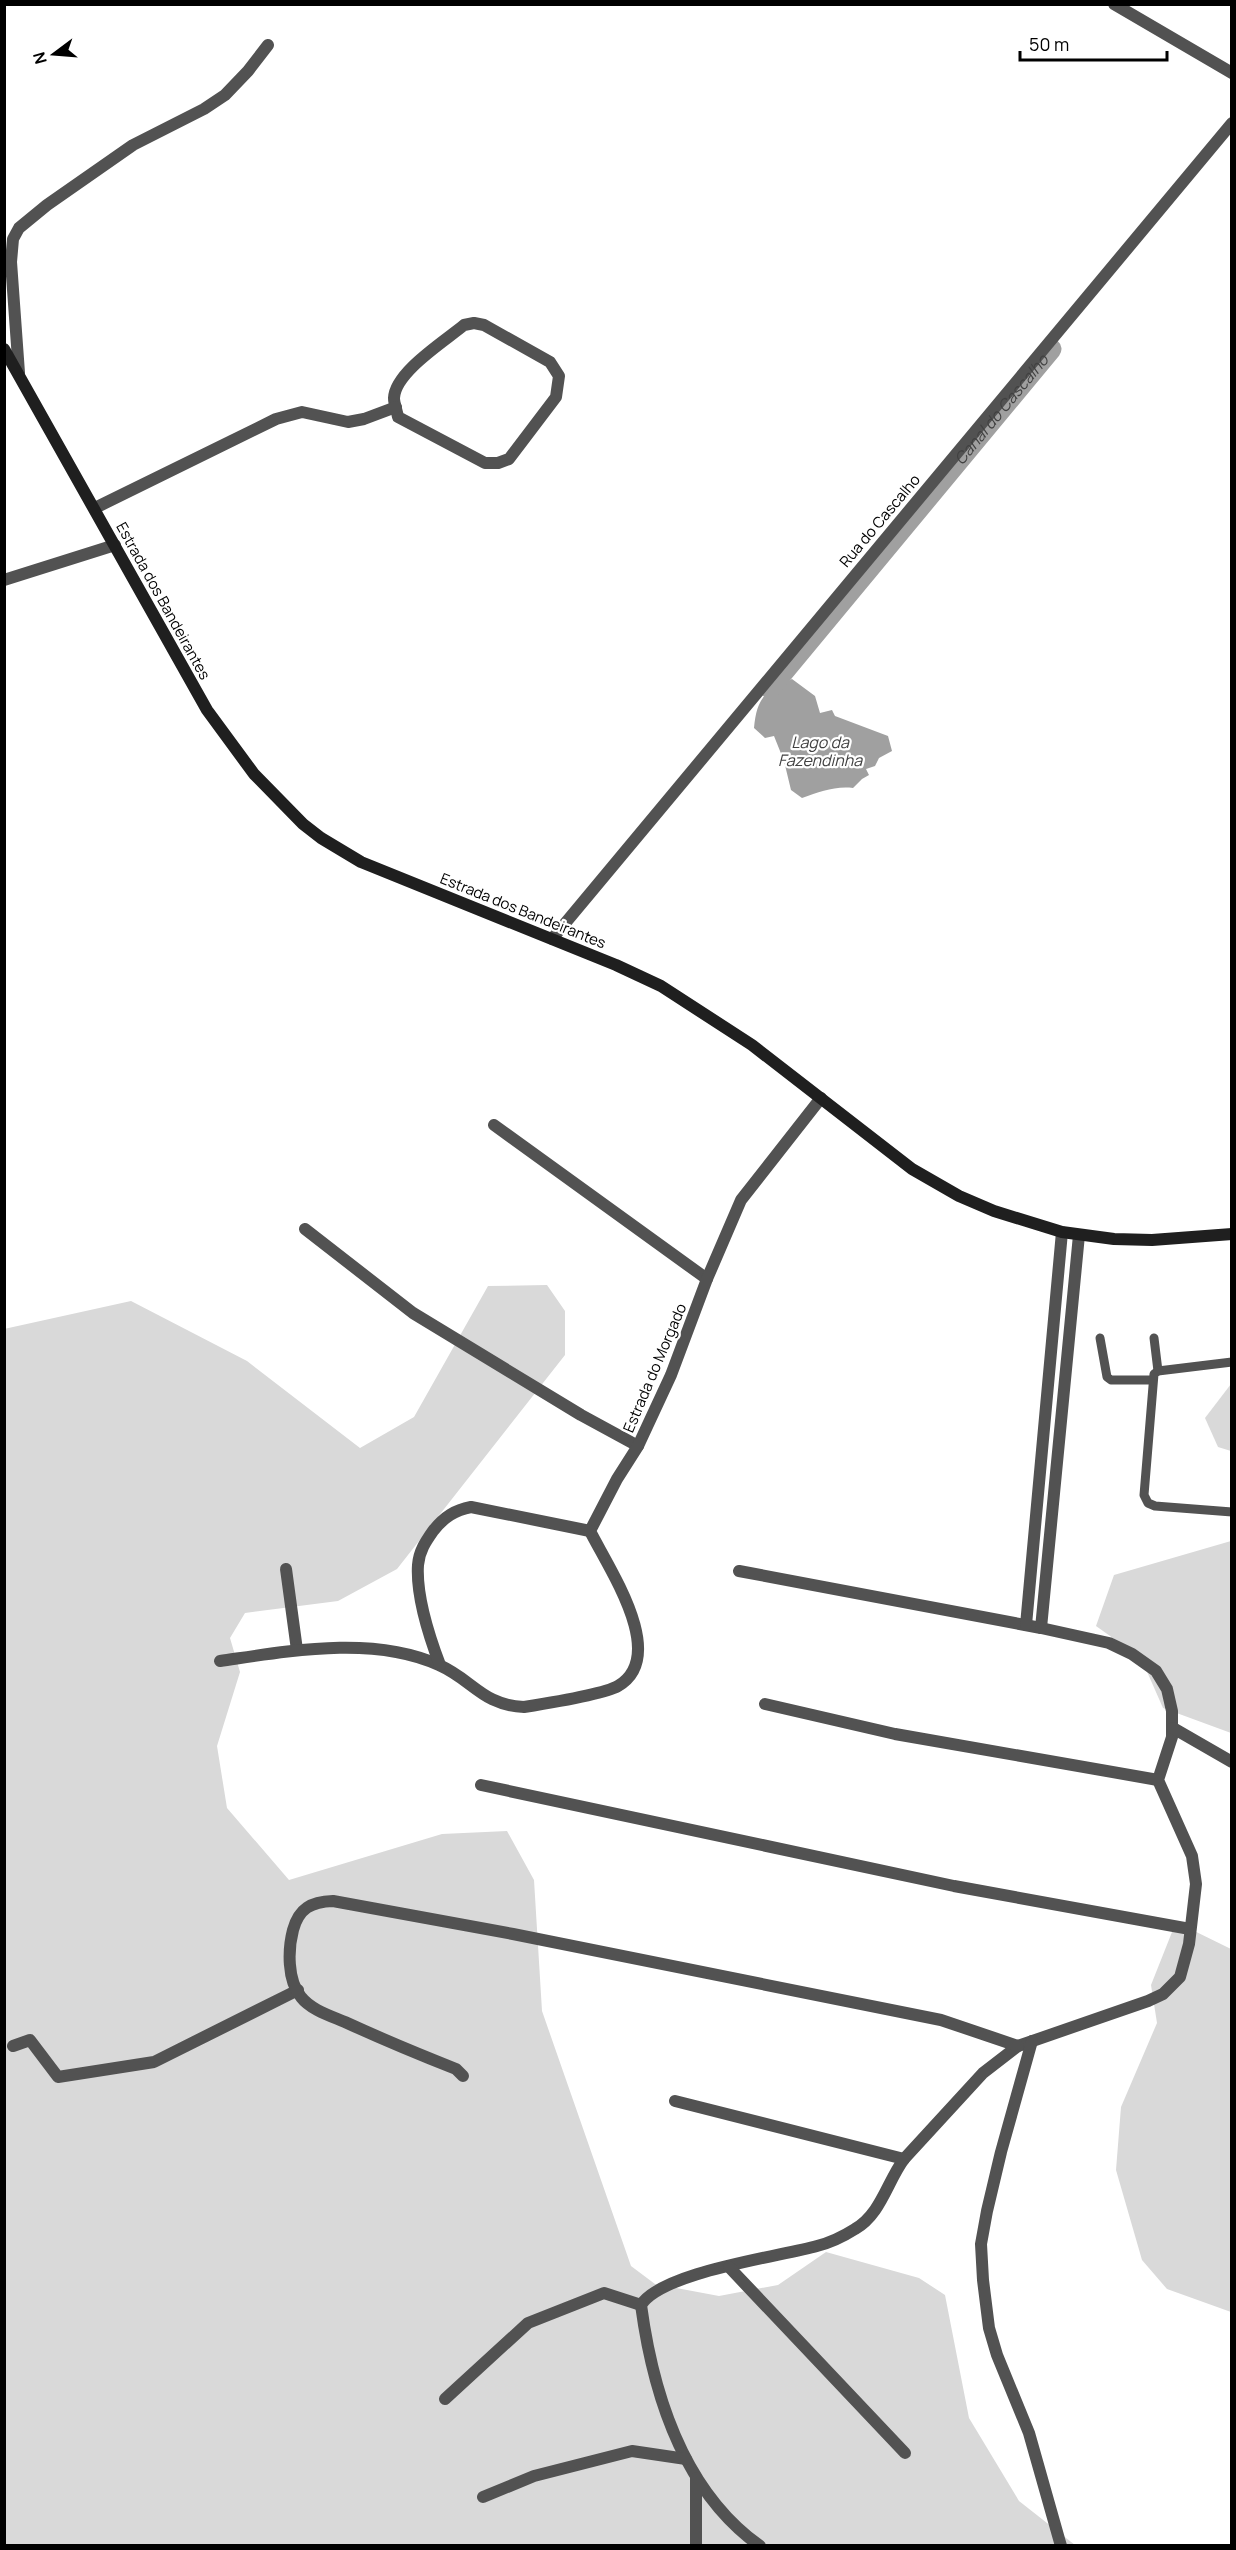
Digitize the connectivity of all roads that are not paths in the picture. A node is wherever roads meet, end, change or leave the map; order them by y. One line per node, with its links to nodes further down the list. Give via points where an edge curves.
1 (1114, 4): 3 (street)
2 (267, 45): 6 (street, via 225,95 134,145 19,228 13,239 11,262)
3 (1232, 73)
4 (1232, 123): 11 (street, Rua do Cascalho)
5 (4, 349): 6 (main road, Estrada dos Bandeirantes)
6 (19, 374): 8 (main road, Estrada dos Bandeirantes)
7 (396, 407): 7 (street, via 398,417 485,463 498,464 509,459 556,398 559,376 549,362 474,323 464,325 413,366 394,398); 8 (street, via 348,422 302,412 276,419)
8 (95, 508): 9 (main road, Estrada dos Bandeirantes)
9 (115, 545): 10 (street); 11 (main road, Estrada dos Bandeirantes, via 207,710 254,774 303,824 361,862)
10 (4, 580)
11 (552, 939): 12 (main road, Estrada dos Bandeirantes, via 662,986 752,1045)
12 (821, 1098): 15 (main road, Estrada dos Bandeirantes, via 912,1169 960,1196 994,1212); 18 (street, Estrada do Morgado, via 741,1200)
13 (494, 1125): 18 (street)
14 (305, 1229): 23 (street, via 413,1313 581,1416)
15 (1062, 1232): 17 (main road, Estrada dos Bandeirantes); 28 (street)
16 (1232, 1234): 17 (main road, Estrada dos Bandeirantes, via 1152,1240)
17 (1079, 1235): 29 (street)
18 (707, 1279): 23 (street, Estrada do Morgado, via 671,1375)
19 (1100, 1338): 22 (lane, via 1107,1377 1111,1380)
20 (1154, 1338): 22 (lane)
21 (1232, 1362): 22 (lane)
22 (1155, 1375): 24 (lane, via 1144,1496 1155,1506)
23 (638, 1446): 25 (street, Estrada do Morgado)
24 (1232, 1512)
25 (590, 1531): 32 (street, via 471,1507 455,1510 438,1525 423,1545 418,1564 428,1634); 32 (street, via 639,1638 640,1656 634,1674 616,1687 543,1704 509,1706 491,1701)
26 (286, 1569): 30 (street)
27 (739, 1571): 28 (street)
28 (1026, 1625): 29 (street)
29 (1041, 1628): 34 (street, via 1109,1643 1156,1671 1167,1689)
30 (297, 1650): 31 (street); 32 (street, via 373,1649)
31 (220, 1661)
32 (440, 1665)
33 (765, 1704): 36 (street, via 895,1734)
34 (1173, 1728): 35 (street); 36 (street)
35 (1232, 1761)
36 (1158, 1780): 38 (street, via 1192,1856 1196,1884)
37 (481, 1785): 38 (street, via 954,1886)
38 (1190, 1929): 40 (street, via 1179,1977 1163,1994)
39 (298, 1990): 41 (street, via 154,2062 58,2078 30,2040); 42 (street, via 290,1966 296,1918 306,1906 333,1901 942,2020); 43 (street, via 317,2009 456,2069)
40 (1032, 2041): 42 (street); 55 (street, via 987,2211 981,2244 983,2280 989,2328 1029,2433)
41 (14, 2046)
42 (1018, 2046): 45 (street, via 982,2073)
43 (463, 2076)
44 (675, 2101): 45 (street)
45 (904, 2159): 46 (street, via 879,2206 856,2229 819,2245)
46 (729, 2267): 47 (street, via 659,2289); 49 (street)
47 (641, 2305): 48 (street, via 604,2293 528,2323); 50 (street, via 652,2371)
48 (445, 2399)
49 (905, 2453)
50 (686, 2459): 51 (street); 52 (street, via 632,2451 534,2476)
51 (696, 2476): 53 (street); 54 (street, via 712,2502)
52 (483, 2497)
53 (696, 2546)
54 (760, 2546)
55 (1061, 2546)

